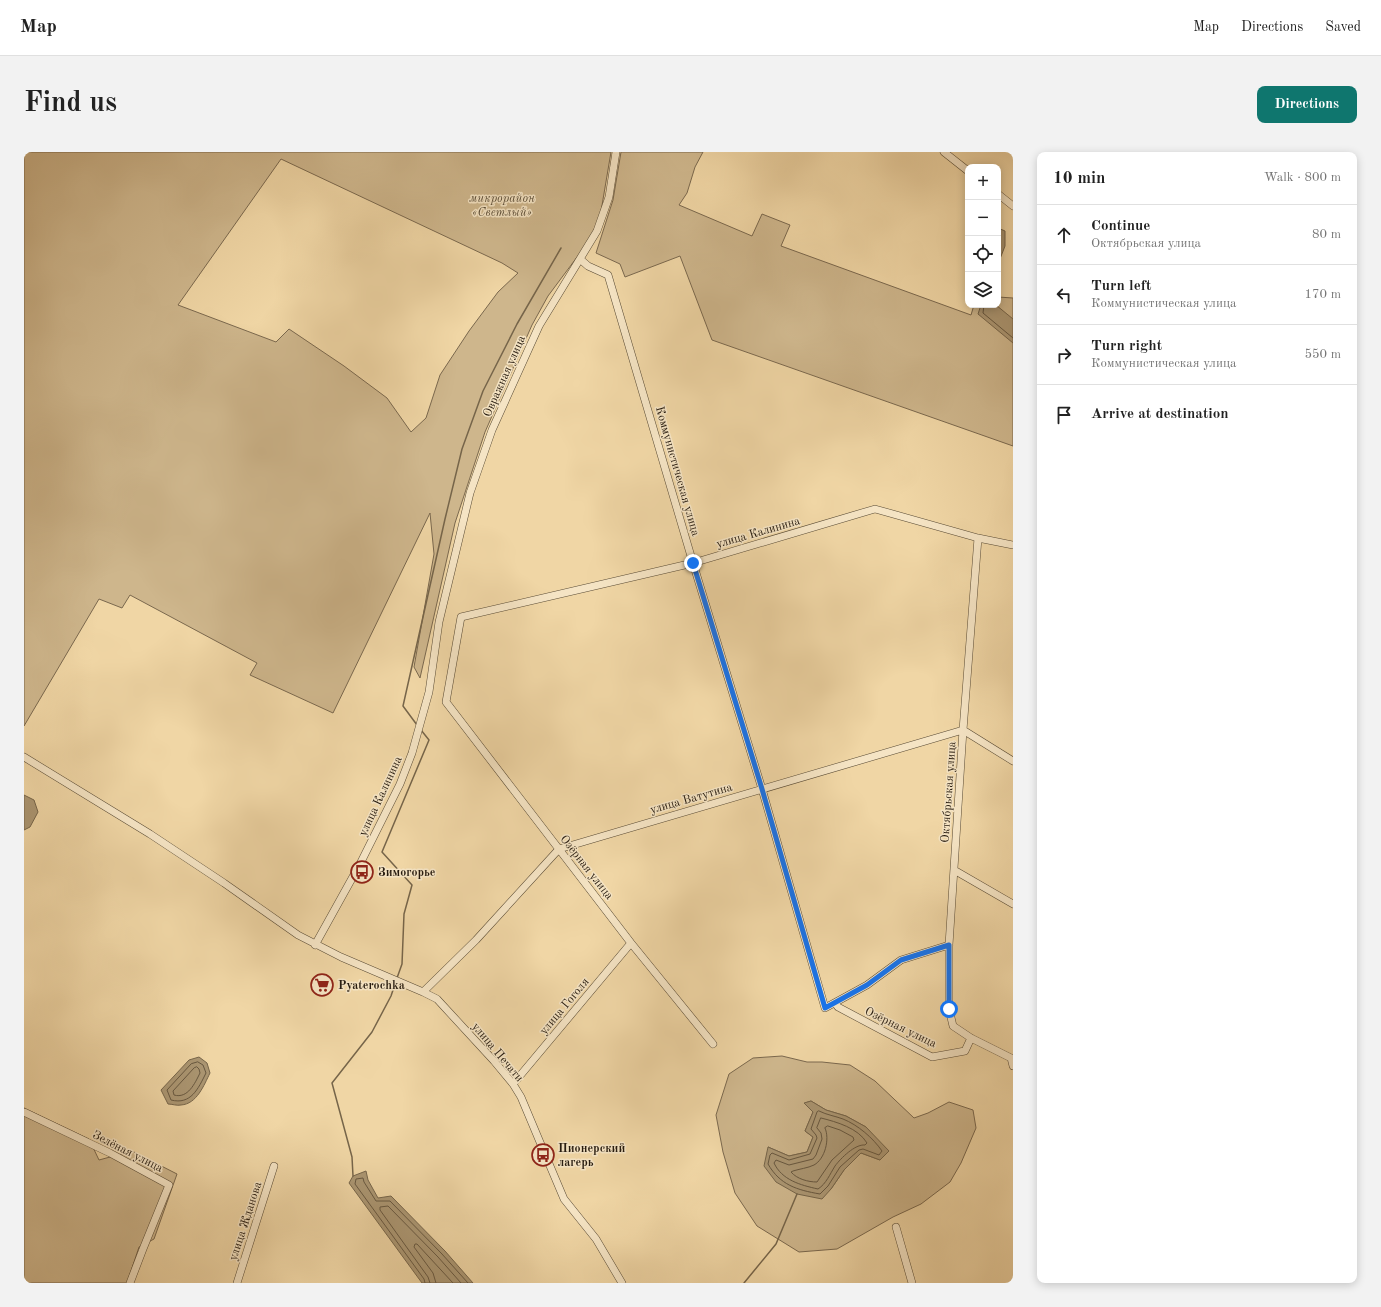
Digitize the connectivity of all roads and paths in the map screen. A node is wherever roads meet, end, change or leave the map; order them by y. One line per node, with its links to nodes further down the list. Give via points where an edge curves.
1 (616, 152): 6 (street, Овражная улица, via 609,197 597,231)
2 (944, 152): 3 (street)
3 (965, 169)
4 (1001, 196): 5 (street)
5 (1013, 206)
6 (580, 259): 9 (street, Коммунистическая улица, via 588,266 608,275); 10 (street, Овражная улица, via 539,326 492,430 470,493)
7 (978, 538): 8 (street, улица Калинина); 9 (street, улица Калинина, via 875,510); 12 (street, Октябрьская улица)
8 (1013, 545)
9 (693, 563): 11 (street, улица Калинина, via 460,616); 15 (street, Коммунистическая улица)
10 (439, 622): 20 (street, улица Калинина, via 428,692 412,752 400,784)
11 (446, 702): 16 (street, Озёрная улица)
12 (963, 730): 14 (street); 15 (street, улица Ватутина); 17 (street, Октябрьская улица)
13 (24, 757): 20 (street, улица Печати, via 150,834)
14 (1013, 761)
15 (762, 789): 16 (street, улица Ватутина); 23 (street, Коммунистическая улица, via 825,1008)
16 (559, 849): 19 (street, Озёрная улица); 22 (street, via 476,940)
17 (954, 870): 18 (street); 21 (street, Октябрьская улица)
18 (1013, 904)
19 (631, 943): 25 (street, Озёрная улица); 27 (street, улица Гоголя)
20 (315, 945): 22 (street, улица Печати)
21 (949, 945): 23 (street, via 901,960 867,985); 24 (street, Октябрьская улица, via 951,1020 953,1026)
22 (423, 992): 27 (street, улица Печати, via 437,999)
23 (835, 1003): 24 (street, Озёрная улица, via 838,1007 932,1057 966,1051)
24 (971, 1038): 26 (street, via 1012,1058)
25 (713, 1044)
26 (1013, 1066)
27 (513, 1084): 33 (street, улица Печати, via 564,1199 596,1238)
28 (24, 1112): 31 (street, Зелёная улица, via 110,1153 169,1185)
29 (274, 1166): 32 (street, улица Жданова)
30 (896, 1227): 34 (street)
31 (130, 1283)
32 (237, 1283)
33 (622, 1283)
34 (912, 1283)

